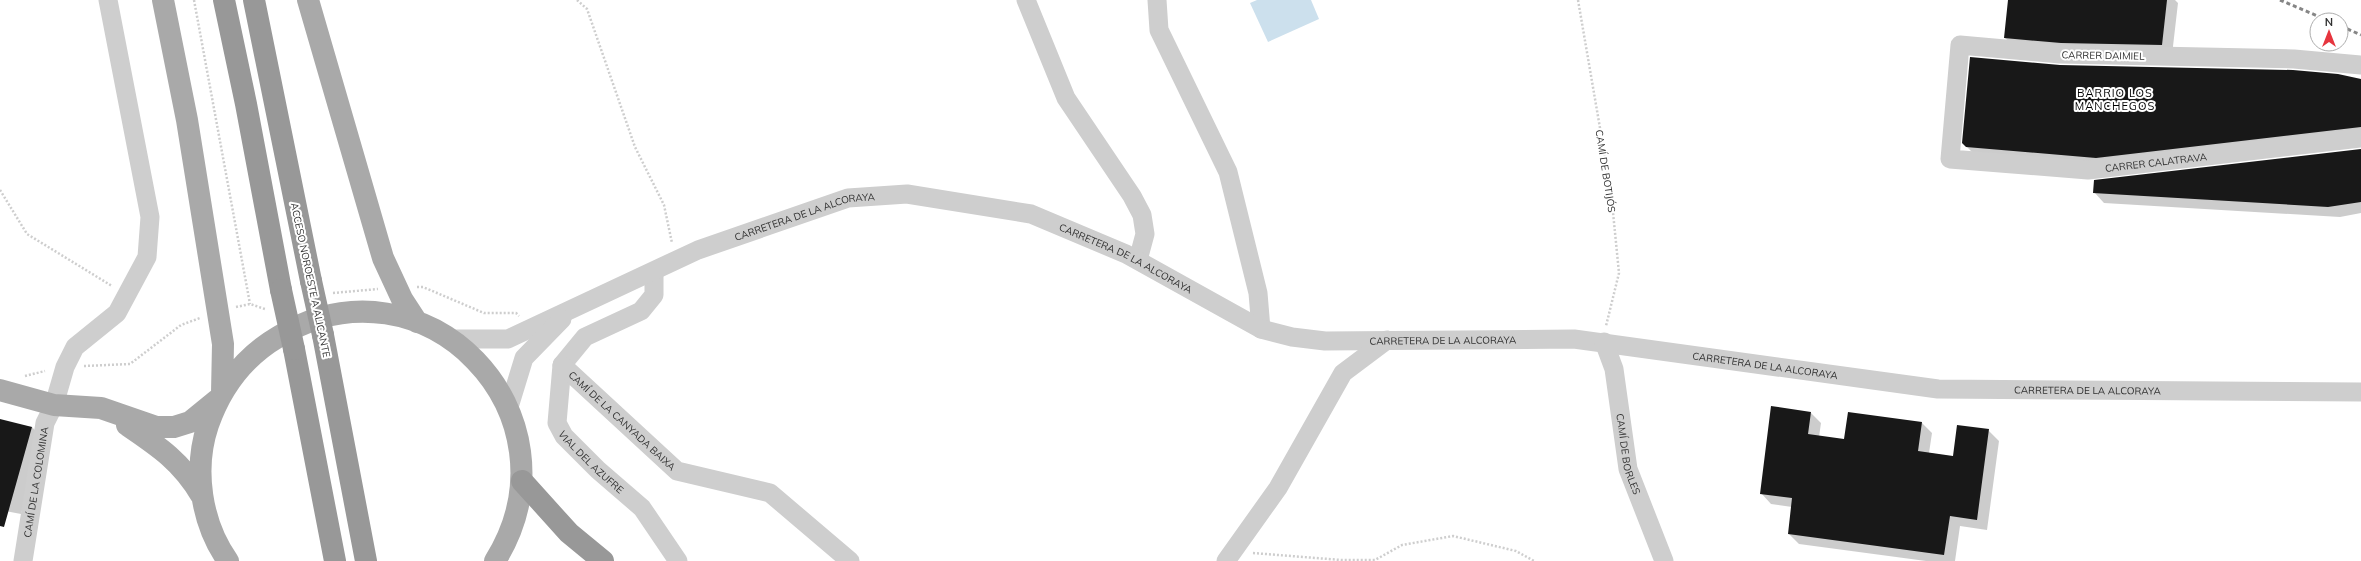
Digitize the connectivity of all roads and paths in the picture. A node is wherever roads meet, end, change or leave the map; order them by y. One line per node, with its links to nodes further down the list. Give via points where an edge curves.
1 (108, 0): 18 (street, CAMÍ DE LA COLOMINA, via 150,217 146,257)
2 (163, 0): 20 (main road, via 187,120)
3 (194, 0): 20 (path, via 250,304)
4 (224, 0): 39 (highway, bridge)
5 (254, 0): 40 (highway, ACCESO NOROESTE A ALICANTE, bridge, via 323,335)
6 (308, 0): 21 (main road, via 383,258 402,299)
7 (577, 0): 16 (path, via 586,9 635,147 664,205)
8 (1026, 0): 15 (street, via 1066,98 1142,215 1145,234)
9 (1157, 0): 22 (street, via 1159,30 1228,172 1258,294)
10 (1578, 0): 23 (path, CAMÍ DE BOTIJÓS, via 1611,192 1619,273)
11 (2361, 65): 13 (street, CARRER DAIMIEL, via 2294,59 2060,54 1960,45)
12 (2361, 138): 13 (street, CARRER CALATRAVA, via 2088,170)
13 (1950, 159)
14 (0, 190): 18 (path, via 27,234)
15 (1138, 260): 16 (street, CARRETERA DE LA ALCORAYA, via 1031,214 907,194 848,198 698,250); 22 (street, CARRETERA DE LA ALCORAYA)
16 (676, 261): 17 (street, CARRETERA DE LA ALCORAYA)
17 (654, 272): 19 (street, CARRETERA DE LA ALCORAYA); 26 (street, via 654,295 641,311 585,337)
18 (127, 295): 27 (street, CAMÍ DE LA COLOMINA, via 117,313 75,347)
19 (573, 308): 24 (street, CARRETERA DE LA ALCORAYA, via 508,338); 32 (street, via 524,358)
20 (218, 312): 27 (path, via 181,325 130,364); 30 (main road, via 223,344)
21 (417, 322): 24 (main road); 30 (main road, via 373,313 328,316 306,322 286,331 255,353 234,375)
22 (1261, 329): 25 (street, CARRETERA DE LA ALCORAYA, via 1292,337 1325,341)
23 (1607, 333): 25 (street, CARRETERA DE LA ALCORAYA, via 1574,338); 29 (street, CARRETERA DE LA ALCORAYA, via 1938,389); 46 (street, CAMÍ DE BORLES, via 1628,469)
24 (451, 339): 32 (main road, via 485,369)
25 (1387, 340): 36 (street, via 1343,374 1278,488)
26 (562, 365): 43 (street, VIAL DEL AZUFRE, via 557,423 564,436 642,508); 44 (street, CAMÍ DE LA CANYADA BAIXA, via 677,471 770,493)
27 (65, 367): 28 (path, via 56,367 16,379); 31 (street, CAMÍ DE LA COLOMINA)
28 (5, 391): 31 (main road)
29 (2361, 392)
30 (220, 397): 33 (main road, via 190,422 174,427 156,427); 35 (main road, via 206,432 203,448)
31 (54, 405): 33 (main road); 37 (street, CAMÍ DE LA COLOMINA, via 45,423)
32 (509, 407): 34 (main road, via 521,450)
33 (101, 408): 35 (main road, via 152,441 177,462 190,476)
34 (522, 482): 41 (main road, via 514,526); 42 (highway, via 569,533)
35 (203, 499): 38 (main road, via 215,538)
36 (1230, 556): 45 (path, via 1375,560 1402,545 1453,536 1516,551)
37 (22, 561)
38 (228, 561)
39 (334, 561)
40 (366, 561)
41 (496, 561)
42 (603, 561)
43 (678, 561)
44 (850, 561)
45 (1534, 561)
46 (1664, 561)

